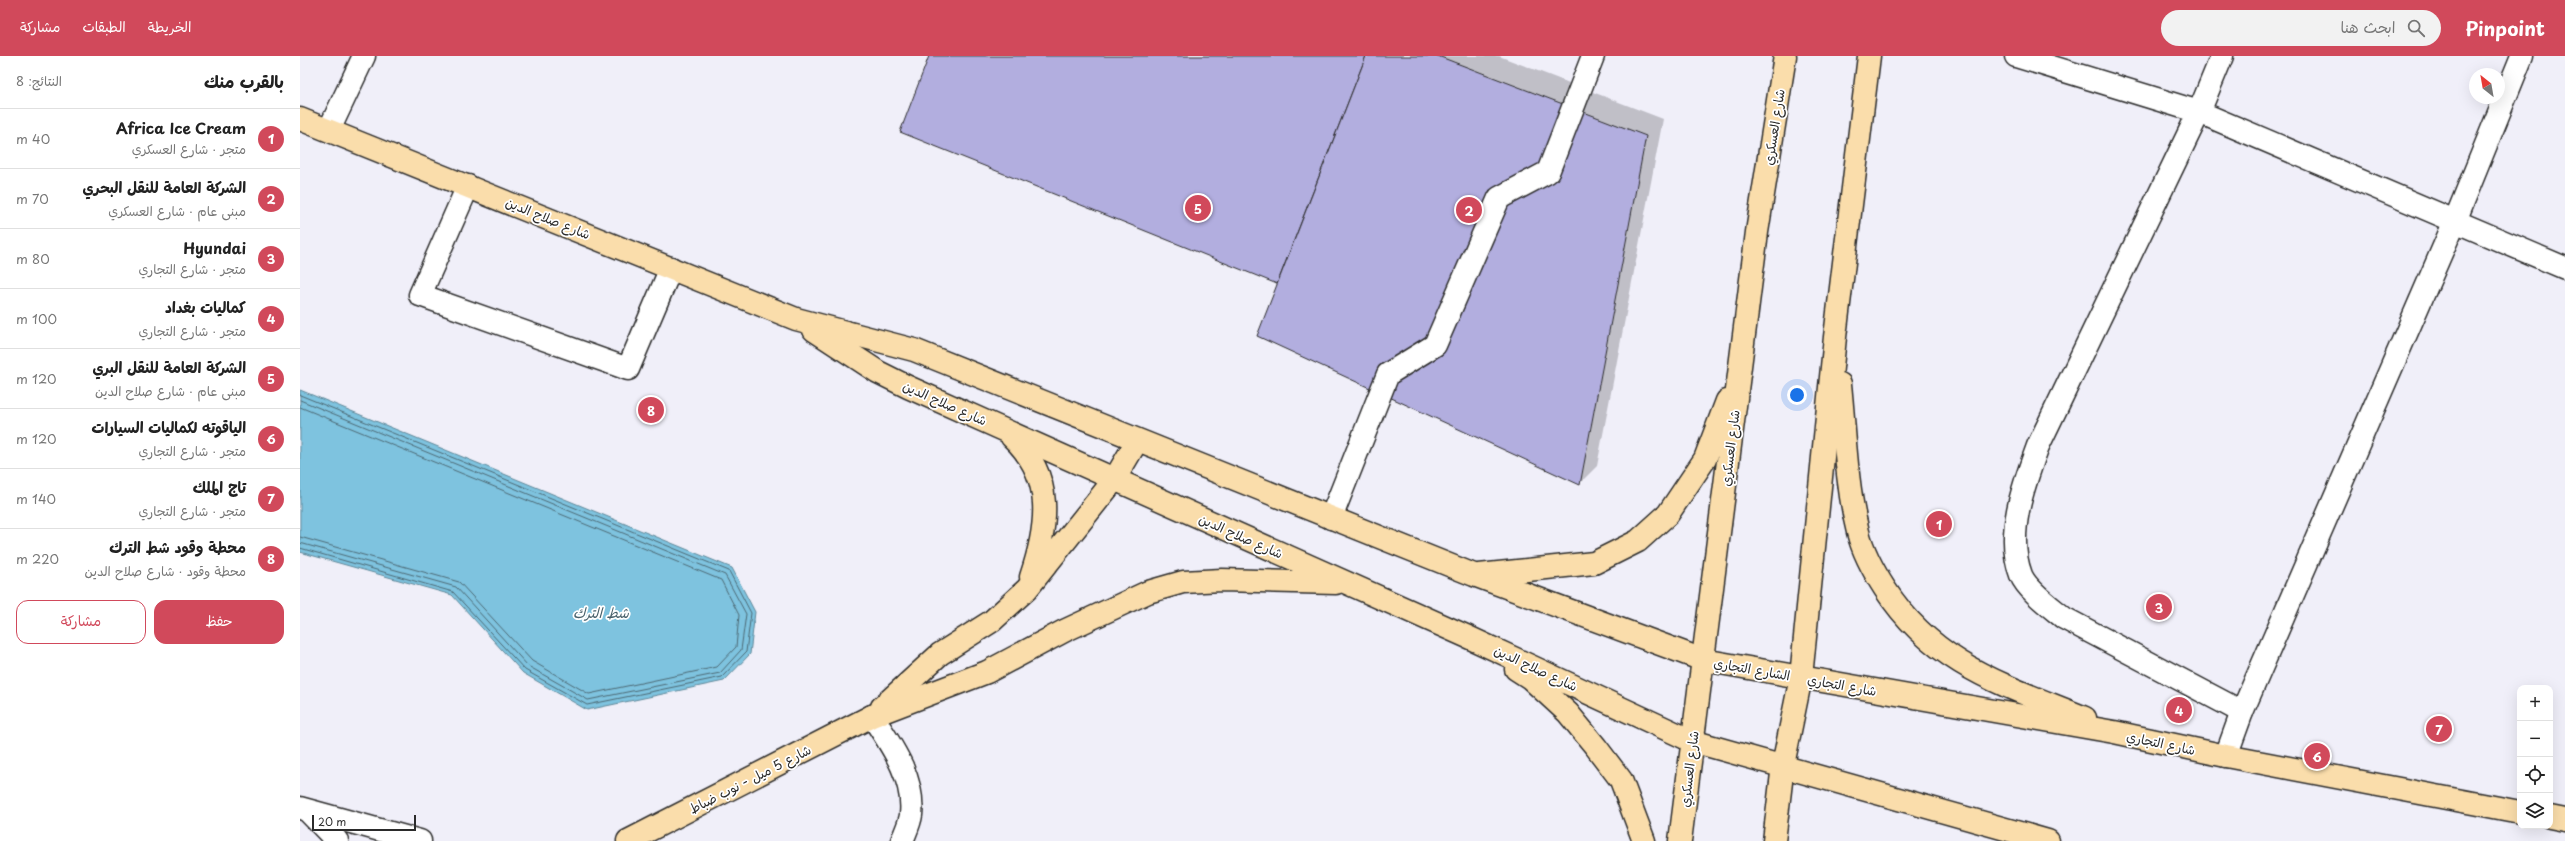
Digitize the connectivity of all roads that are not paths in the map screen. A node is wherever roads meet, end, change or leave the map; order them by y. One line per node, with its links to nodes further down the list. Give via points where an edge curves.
1 (364, 56): 10 (street)
2 (1593, 56): 21 (street, via 1548,172 1499,198 1435,345 1388,374)
3 (1785, 56): 13 (main road, شارع العسكري)
4 (1869, 56): 17 (main road)
5 (2016, 56): 8 (street)
6 (2222, 56): 8 (street)
7 (2522, 56): 12 (street)
8 (2198, 112): 12 (street); 28 (street, via 2038,446 2023,487 2016,531 2017,553 2021,576 2041,599 2064,618)
9 (300, 119): 10 (main road, شارع صلاح الدين)
10 (329, 130): 11 (main road, شارع صلاح الدين)
11 (468, 186): 14 (main road, شارع صلاح الدين); 14 (street, via 420,295 628,369)
12 (2456, 221): 15 (street); 28 (street)
13 (1757, 232): 22 (main road, via 1728,399 1705,459 1668,514 1638,541 1594,563); 26 (main road, شارع العسكري)
14 (671, 268): 16 (main road, شارع صلاح الدين)
15 (2565, 268)
16 (796, 319): 18 (main road, شارع صلاح الدين, via 878,372); 19 (main road, شارع صلاح الدين, via 914,350)
17 (1835, 337): 27 (main road); 30 (main road, via 1849,474 1858,533 1877,576 1893,601 1926,638 1961,664)
18 (1006, 430): 20 (main road, شارع صلاح الدين); 24 (main road, via 1034,462 1045,498 1042,538)
19 (1137, 441): 20 (main road); 21 (main road, شارع صلاح الدين)
20 (1114, 480): 23 (main road, شارع صلاح الدين); 24 (main road)
21 (1331, 518): 22 (main road, شارع صلاح الدين)
22 (1474, 575): 26 (main road, شارع صلاح الدين)
23 (1348, 584): 25 (main road, شارع صلاح الدين); 29 (main road, via 1222,580 1183,582 1148,592 1064,631 988,672)
24 (1027, 589): 29 (main road, via 992,621 940,654)
25 (1468, 637): 31 (main road, شارع صلاح الدين); 42 (main road, via 1530,678 1568,713 1621,780)
26 (1703, 660): 27 (main road, الشارع التجاري); 31 (main road, شارع العسكري)
27 (1801, 677): 30 (main road, شارع التجاري); 33 (main road)
28 (2242, 712): 32 (street)
29 (872, 716): 40 (main road, شارع 5 ميل - نوب ضباط); 41 (street, via 897,755 908,782 911,815)
30 (2125, 735): 32 (main road, شارع التجاري)
31 (1692, 740): 33 (main road); 43 (main road, شارع العسكري)
32 (2226, 756): 35 (main road, شارع التجاري)
33 (1784, 765): 44 (main road); 45 (main road)
34 (303, 809): 38 (street); 39 (street)
35 (2517, 811)
36 (2553, 818): 37 (main road)
37 (2565, 820)
38 (336, 841)
39 (420, 841)
40 (628, 841)
41 (902, 841)
42 (1644, 841)
43 (1680, 841)
44 (1774, 841)
45 (2048, 841)

